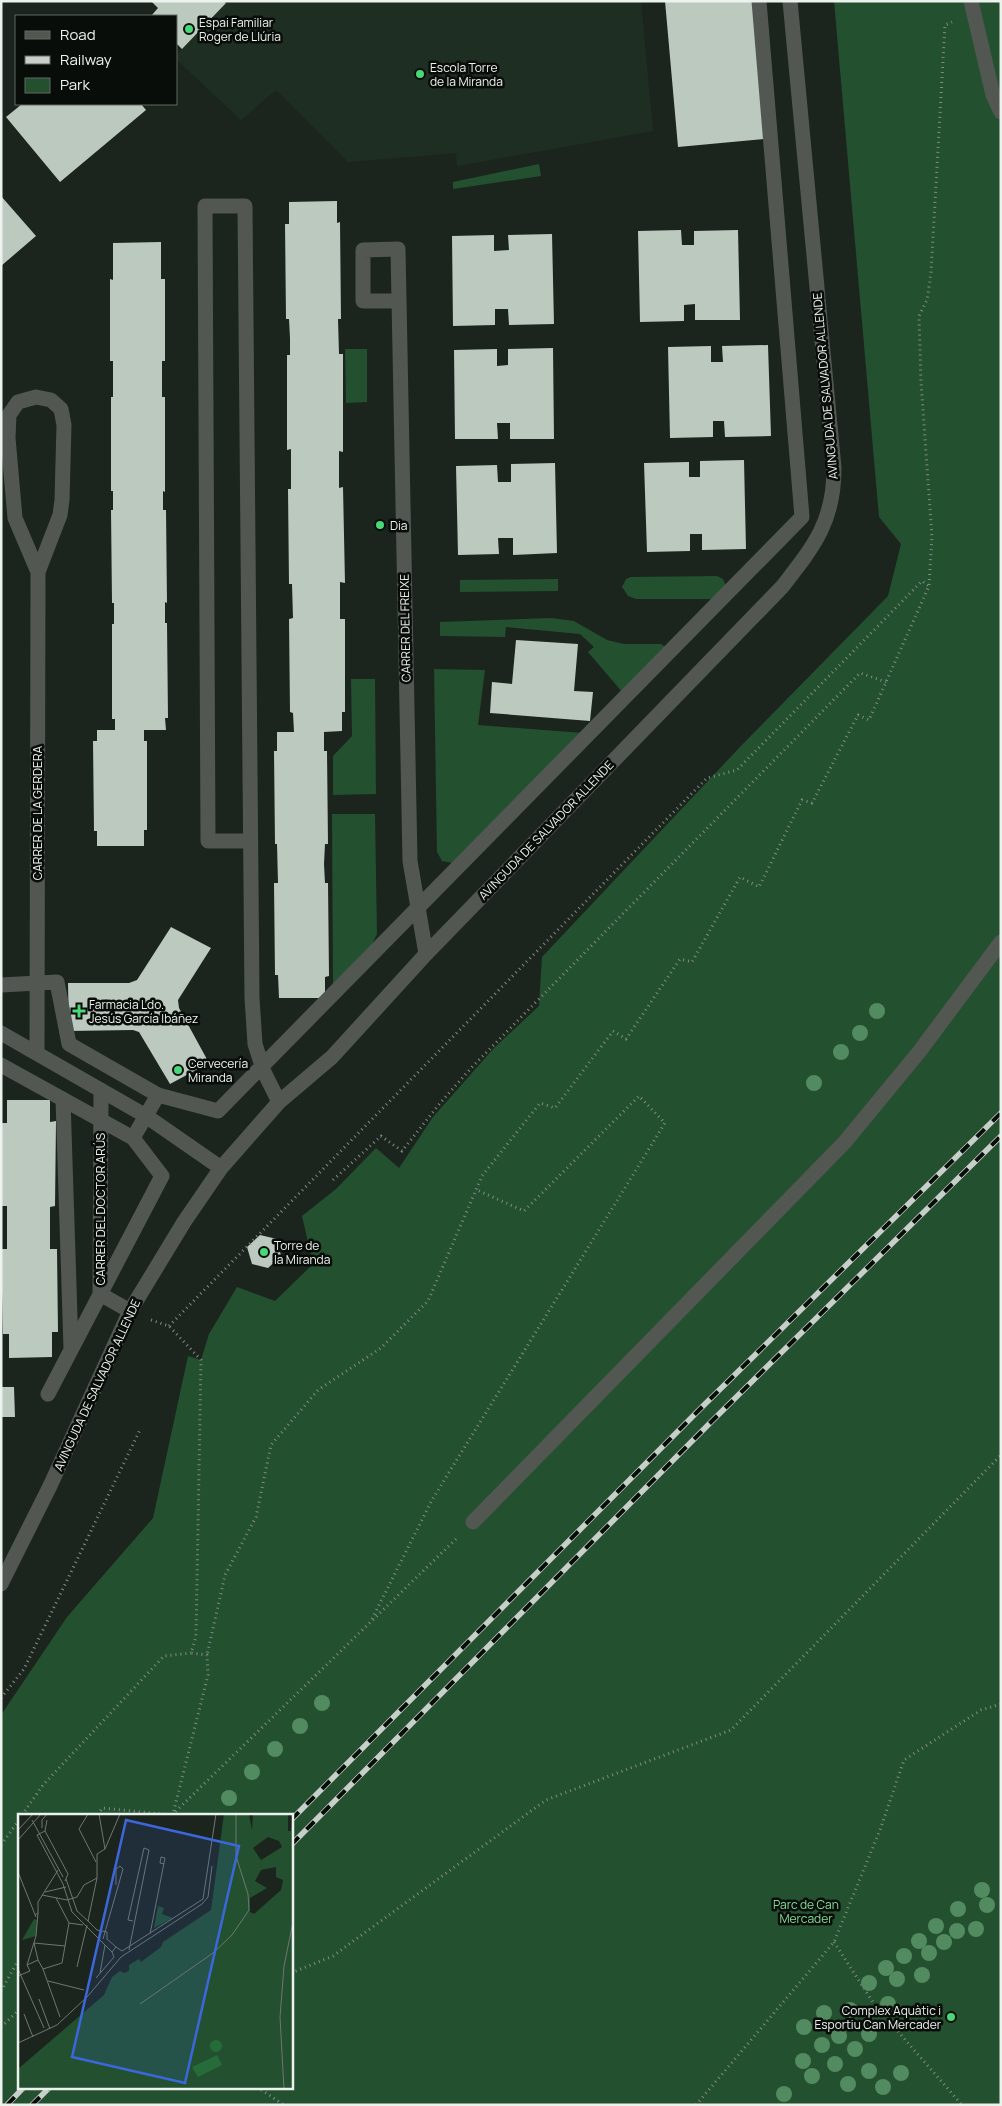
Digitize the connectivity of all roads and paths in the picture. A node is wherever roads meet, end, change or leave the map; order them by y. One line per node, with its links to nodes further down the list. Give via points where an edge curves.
1 (759, 1): 10 (street, via 802,517)
2 (790, 1): 12 (street, AVINGUDA DE SALVADOR ALLENDE, via 831,434 834,493 828,515 819,536 782,587)
3 (972, 8): 4 (street, via 993,95); 7 (path, via 944,25 931,273 927,300 919,316 932,537)
4 (1001, 112)
5 (399, 301): 10 (street, CARRER DEL FREIXE, via 410,860)
6 (38, 572): 6 (street, CARRER DE LA GERDERA, via 60,515 64,425 61,409 51,400 36,397 18,402 13,408 9,415 8,438 15,518); 13 (street, CARRER DE LA GERDERA)
7 (928, 586): 8 (path); 31 (path, via 922,581 737,770 707,778)
8 (886, 682): 27 (path, via 860,672 472,1067 402,1151 382,1136); 28 (path, via 869,720 858,715 812,803 802,800 758,887 740,877 692,962 680,959 626,1039 613,1030 556,1108 540,1103 482,1176)
9 (250, 841): 9 (street, via 208,841 205,206 245,206); 18 (street, via 252,998 255,1044)
10 (419, 906): 12 (street, CARRER DEL FREIXE); 18 (street)
11 (1001, 942): 36 (street, via 919,1052 844,1143)
12 (426, 954): 22 (street, AVINGUDA DE SALVADOR ALLENDE, via 332,1057)
13 (36, 983): 14 (street); 16 (street, CARRER DE LA GERDERA); 20 (street, via 57,982 69,1044)
14 (1, 985)
15 (1, 1034): 16 (street)
16 (37, 1054): 19 (street)
17 (1, 1065): 21 (street)
18 (262, 1066): 20 (street, via 218,1111); 22 (street)
19 (101, 1090): 23 (street); 24 (street, CARRER DEL DOCTOR ARÚS)
20 (158, 1095): 23 (street)
21 (63, 1100): 24 (street); 32 (street)
22 (279, 1102): 26 (street, AVINGUDA DE SALVADOR ALLENDE)
23 (146, 1116): 25 (street); 26 (street)
24 (100, 1121): 25 (street); 29 (street, CARRER DEL DOCTOR ARÚS)
25 (133, 1138): 29 (street, via 162,1176)
26 (221, 1168): 30 (street, AVINGUDA DE SALVADOR ALLENDE)
27 (333, 1180)
28 (476, 1190): 38 (path, via 524,1211 639,1096 666,1123 432,1500); 40 (path, via 428,1301 381,1348 318,1390 271,1445 256,1517 225,1575)
29 (100, 1294): 30 (street, CARRER DEL DOCTOR ARÚS); 32 (street)
30 (130, 1311): 31 (path); 37 (street, AVINGUDA DE SALVADOR ALLENDE)
31 (169, 1326): 39 (path, via 201,1360 196,1637)
32 (71, 1350): 33 (street)
33 (48, 1394)
34 (140, 1430): 41 (path, via 24,1669)
35 (1001, 1455): 52 (path, via 730,1730 546,1800 333,1956)
36 (473, 1522): 38 (path)
37 (1, 1584)
38 (370, 1622): 47 (path)
39 (191, 1653): 40 (path); 43 (path, via 164,1656 43,1786)
40 (207, 1655): 46 (path, via 208,1675)
41 (1, 1698)
42 (1001, 1704): 50 (path, via 981,1710 904,1760 880,1830)
43 (23, 1814)
44 (99, 1814): 45 (path, via 102,1808)
45 (162, 1814)
46 (172, 1814)
47 (173, 1814)
48 (18, 1821): 49 (path)
49 (1, 1845)
50 (834, 1942): 58 (path); 59 (path, via 874,2004)
51 (18, 1961): 53 (path)
52 (292, 1973)
53 (1, 1990)
54 (18, 2011): 55 (path)
55 (1, 2027)
56 (258, 2088): 57 (path)
57 (284, 2105)
58 (696, 2105)
59 (962, 2105)

